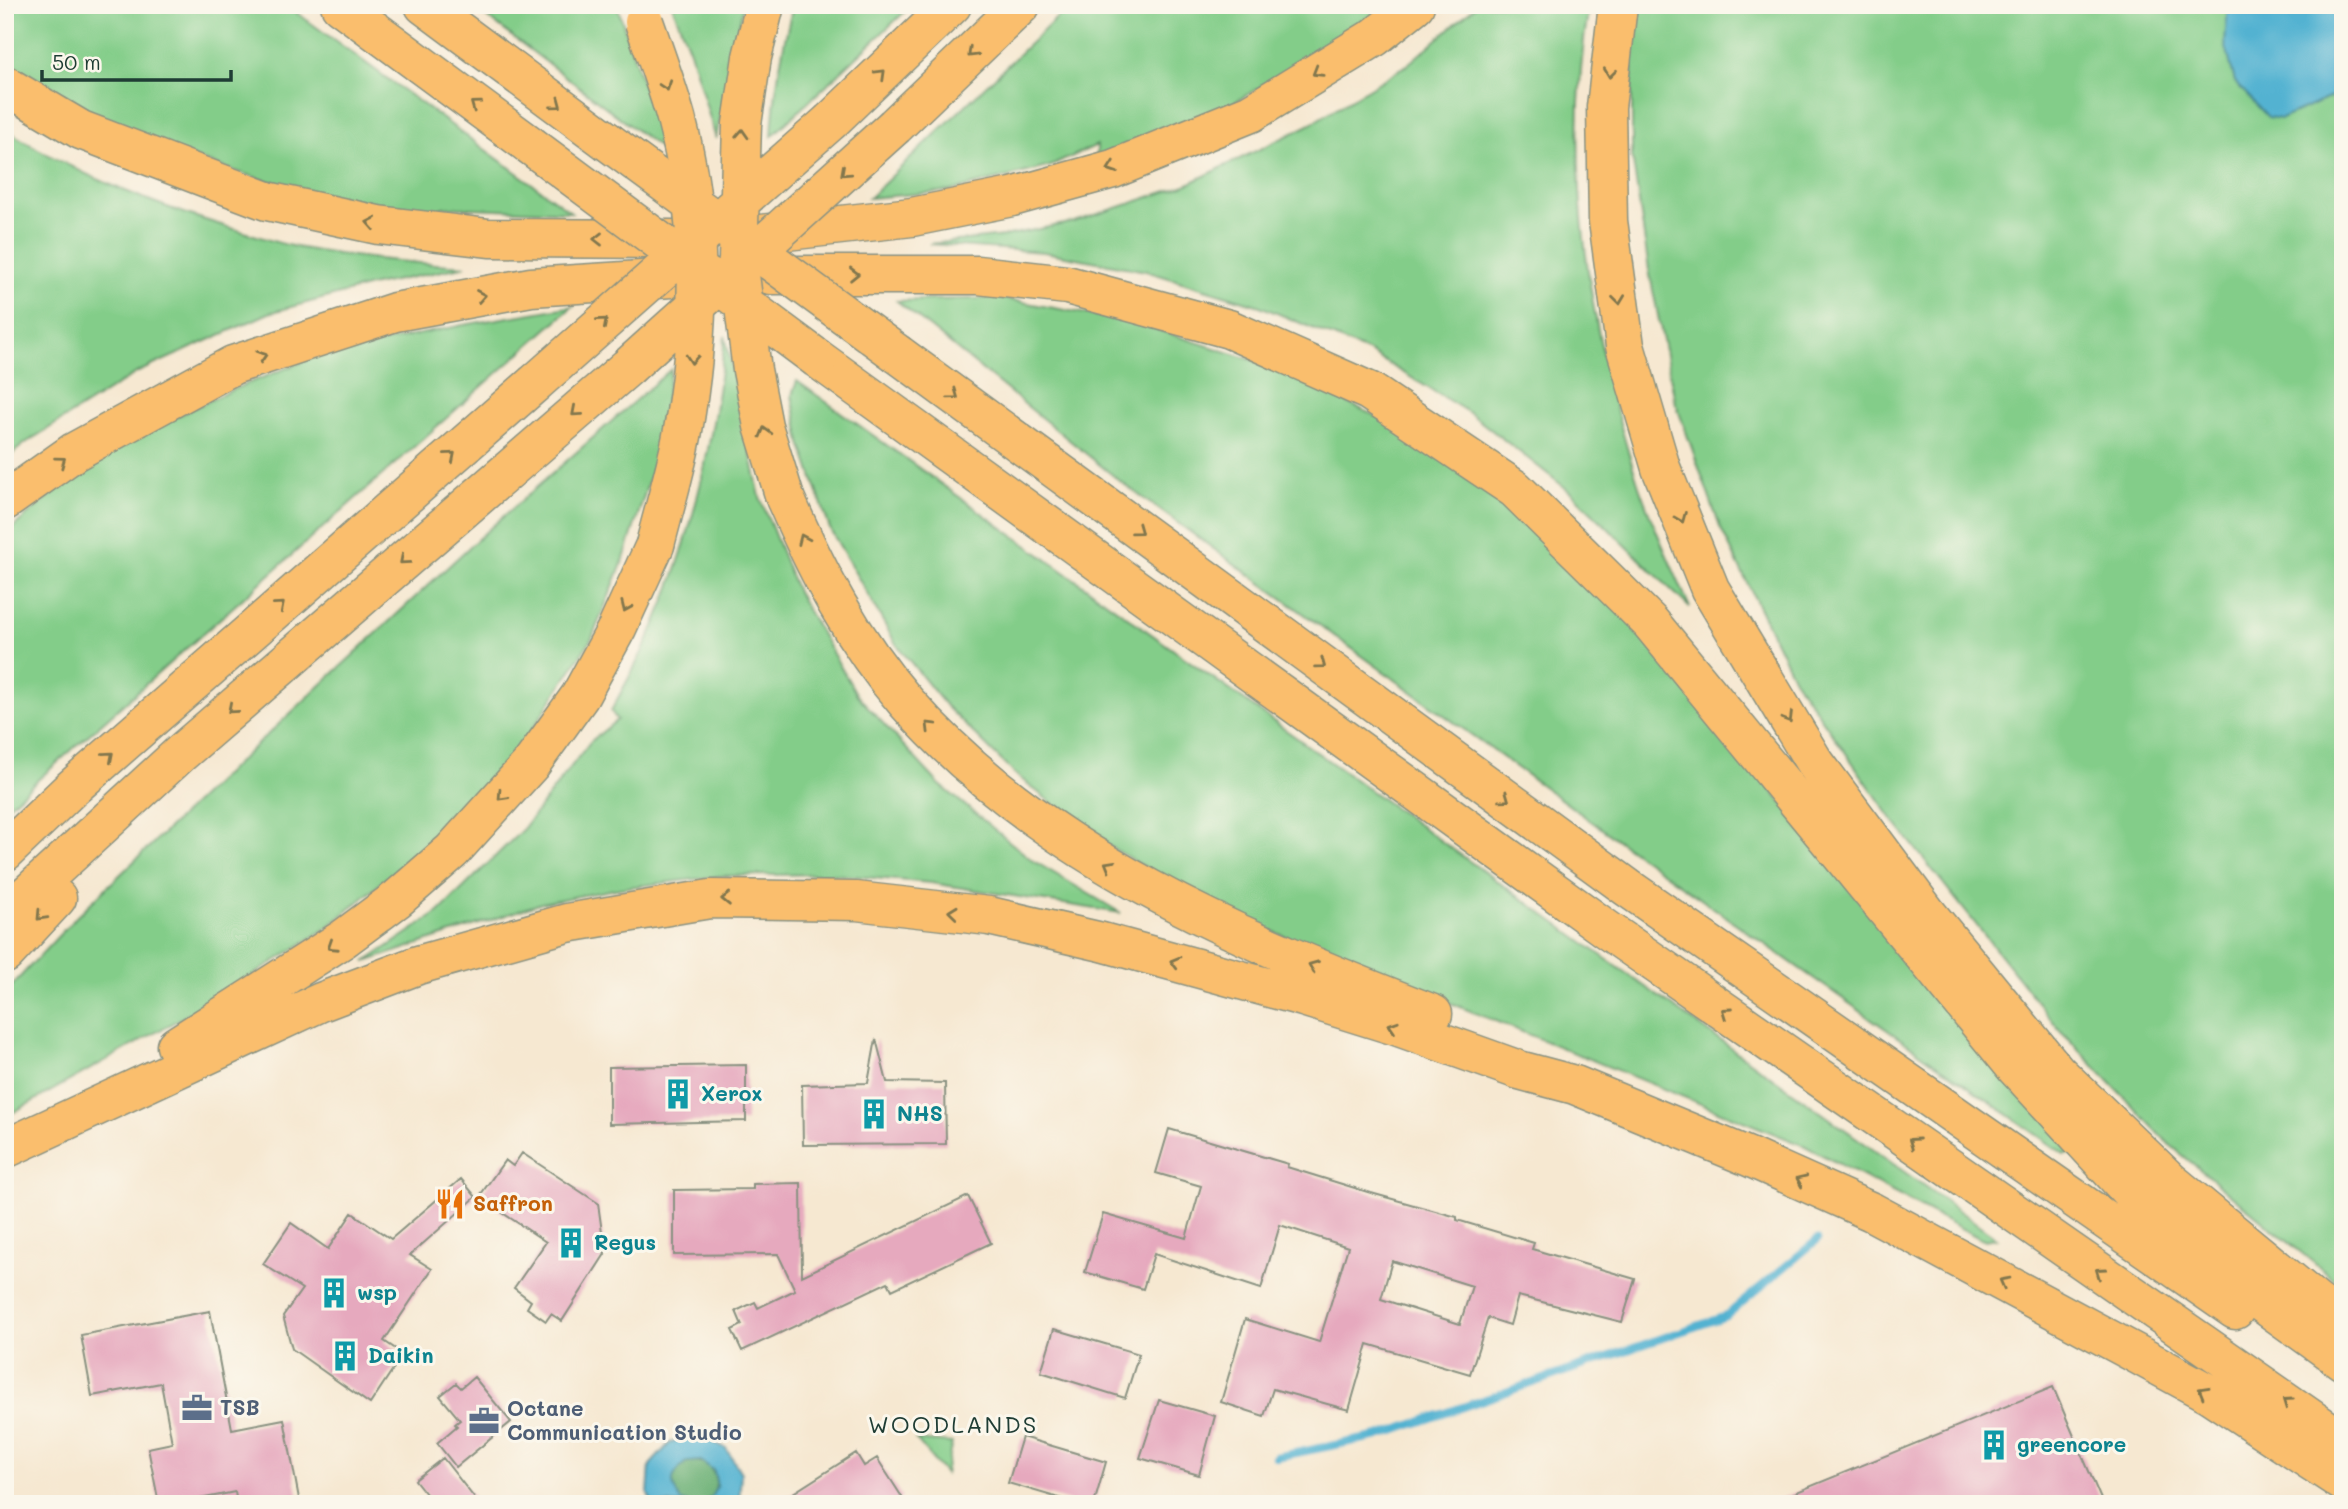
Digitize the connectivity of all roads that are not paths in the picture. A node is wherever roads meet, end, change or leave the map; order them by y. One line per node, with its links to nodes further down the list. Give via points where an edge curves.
1 (340, 5): 24 (highway, one-way to 1, bridge, via 1606,929 817,359)
2 (424, 5): 23 (highway, one-way to 23, bridge, via 1628,888)
3 (765, 5): 17 (highway, one-way to 3, bridge, via 1525,1050 1291,957 1181,906 1070,842 971,767 905,701 852,631 816,569 785,498 752,370 738,258 742,124)
4 (952, 5): 12 (highway, one-way to 4, bridge, via 831,121)
5 (1021, 5): 11 (highway, one-way to 11, bridge, via 895,126 628,367)
6 (1415, 5): 9 (highway, one-way to 9, via 1375,37 1251,113 1113,169 1012,197 912,217 711,239 489,238 378,225 267,201 81,130)
7 (1618, 5): 20 (highway, one-way to 20, via 1606,107 1608,221 1625,346 1661,468 1710,589 1813,760 1926,912 2057,1072 2170,1181)
8 (641, 13): 19 (highway, one-way to 19, bridge, via 676,118 698,248 691,383 655,545 580,696 531,764 452,851 397,899 205,1029)
9 (5, 85)
10 (5, 501): 18 (highway, one-way to 18, via 74,452 233,365 395,312 531,287 711,275 978,275 1067,285 1229,329 1369,391 1515,489 1650,622 2015,1066)
11 (181, 753): 15 (highway); 16 (highway, one-way to 16)
12 (71, 789): 13 (highway); 14 (highway)
13 (5, 840)
14 (5, 852)
15 (5, 915)
16 (5, 954)
17 (1574, 1084): 19 (highway, one-way to 19, via 1289,993 989,916 856,901 710,899 567,923 418,965 321,1002); 25 (highway, one-way to 17, via 2208,1394 1872,1212)
18 (2073, 1128): 21 (highway, via 2272,1286); 22 (highway, via 2138,1200 2251,1295)
19 (5, 1147)
20 (2343, 1324)
21 (2343, 1333)
22 (2343, 1361)
23 (2343, 1383)
24 (2343, 1441)
25 (2343, 1482)

